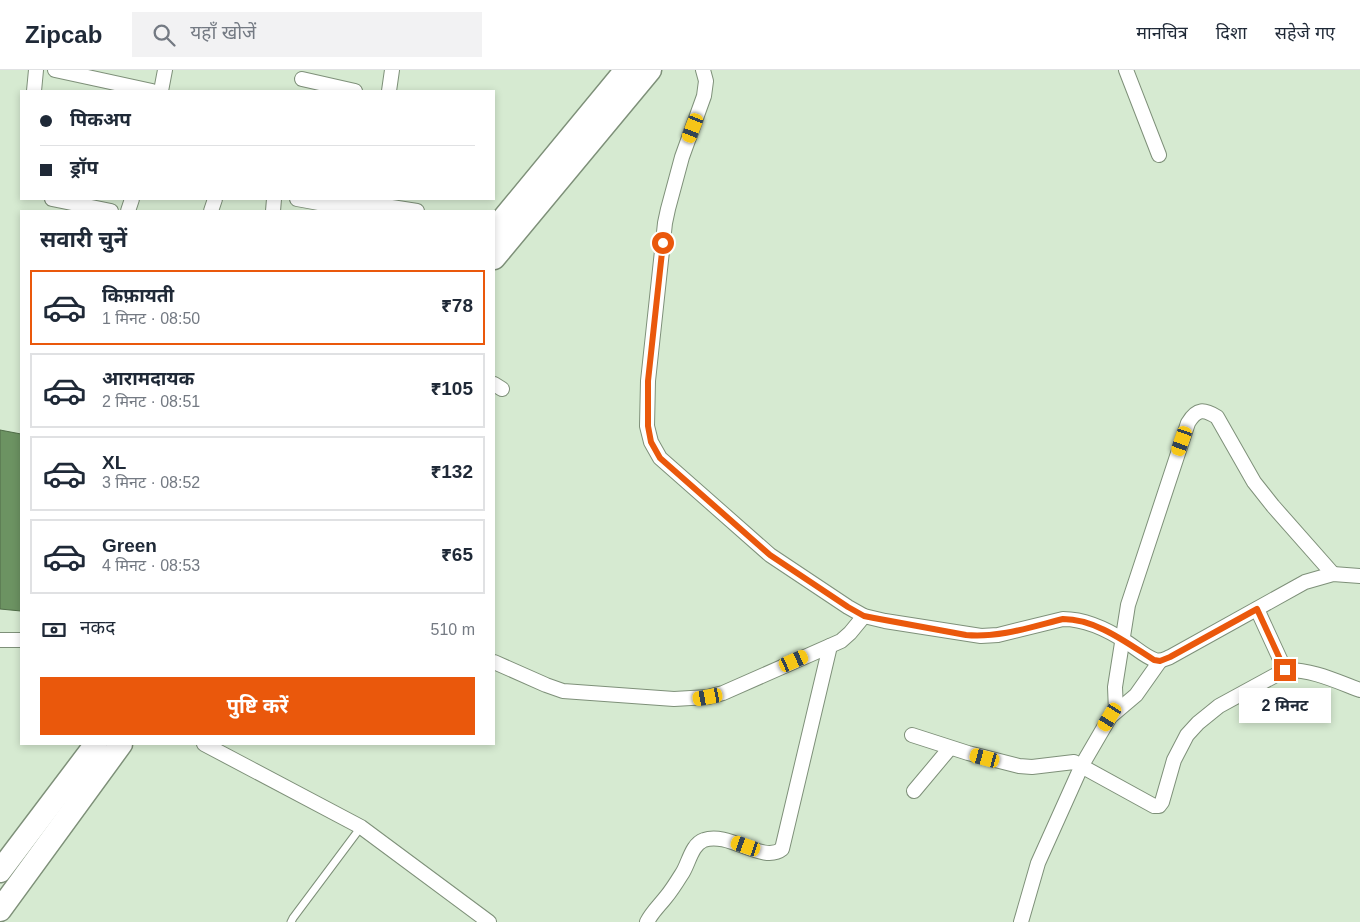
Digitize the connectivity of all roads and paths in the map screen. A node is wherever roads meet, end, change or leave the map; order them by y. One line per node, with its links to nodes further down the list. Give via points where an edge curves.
1 (36, 70): 11 (street)
2 (55, 70): 9 (street)
3 (165, 70): 13 (street)
4 (392, 70): 15 (street)
5 (626, 70): 22 (main road)
6 (650, 70): 23 (main road)
7 (703, 70): 27 (street, via 706,81 704,96 682,157 666,216 648,381 651,442 660,458 770,555)
8 (1126, 70): 16 (street)
9 (72, 71): 12 (street)
10 (302, 79): 14 (street)
11 (34, 90)
12 (148, 90)
13 (161, 90)
14 (351, 90)
15 (389, 90)
16 (1159, 155)
17 (57, 200): 20 (street)
18 (302, 200): 19 (street, via 319,203)
19 (372, 201): 21 (street)
20 (106, 210)
21 (412, 210)
22 (495, 229)
23 (495, 257)
24 (1332, 574): 25 (street); 26 (street, via 1305,582); 28 (street, via 1254,482 1217,417 1201,411 1193,414 1188,423 1132,587)
25 (1360, 576)
26 (1257, 609): 32 (street); 34 (street)
27 (864, 616): 28 (street, via 981,636 1073,619); 31 (street, via 850,633)
28 (1122, 639): 32 (street); 36 (street, via 1115,687)
29 (0, 640): 30 (street)
30 (20, 640)
31 (830, 646): 33 (street, via 723,693 696,699 563,690 546,686); 49 (street, via 782,850 768,854 733,842 703,840 697,844 681,875)
32 (1160, 661): 36 (street, via 1136,695)
33 (495, 663)
34 (1285, 670): 35 (street, via 1315,674); 42 (street, via 1219,706 1198,723 1187,735 1174,760 1159,806 1150,805)
35 (1360, 690)
36 (1116, 711): 42 (street)
37 (912, 735): 41 (street)
38 (95, 745): 45 (main road)
39 (120, 745): 46 (main road)
40 (206, 745): 44 (street)
41 (950, 748): 42 (street, via 1027,767 1069,762); 43 (street)
42 (1082, 765): 50 (street, via 1038,863)
43 (914, 791)
44 (361, 827): 47 (lane); 48 (street)
45 (0, 871)
46 (0, 910)
47 (292, 922)
48 (489, 922)
49 (647, 922)
50 (1021, 922)

